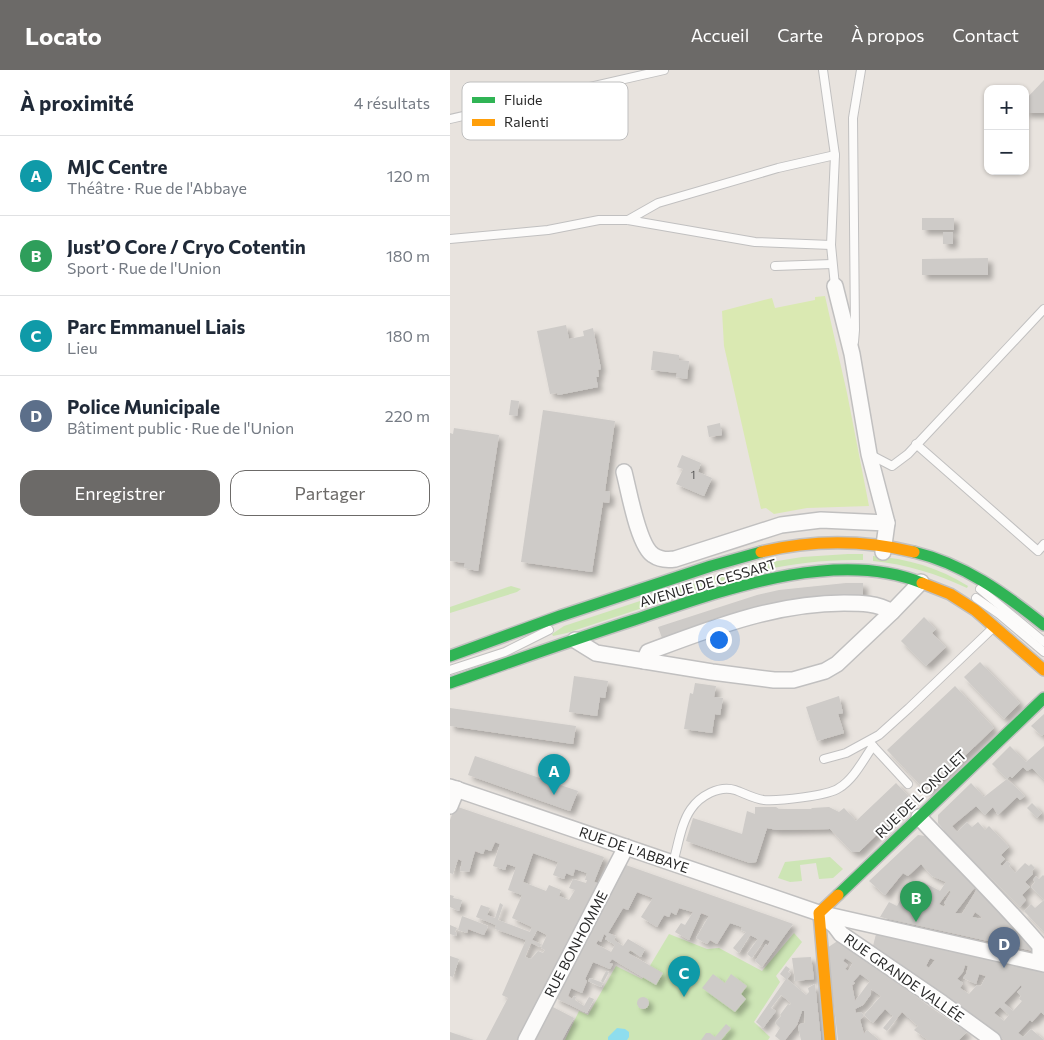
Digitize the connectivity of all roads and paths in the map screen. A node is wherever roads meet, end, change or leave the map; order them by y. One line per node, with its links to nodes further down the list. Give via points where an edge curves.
1 (664, 70): 4 (lane)
2 (823, 70): 5 (lane)
3 (861, 70): 13 (lane, via 853,118 855,330)
4 (612, 82)
5 (835, 155): 6 (lane, via 658,203); 8 (lane)
6 (628, 220): 7 (lane, via 599,220 548,230); 8 (lane, via 755,242)
7 (450, 239)
8 (831, 246): 9 (lane)
9 (832, 264): 10 (lane); 11 (lane)
10 (775, 266)
11 (835, 286): 13 (street)
12 (1044, 309): 14 (lane)
13 (852, 354): 15 (street)
14 (916, 444): 15 (lane, via 892,466); 18 (lane, via 1038,551)
15 (869, 454): 17 (street)
16 (624, 472): 17 (street, via 642,540 654,557 661,559 675,558 781,525 821,520)
17 (887, 523): 19 (street)
18 (1044, 544)
19 (884, 549): 20 (lane, via 784,554); 26 (main road, AVENUE DE CESSART, via 931,556 954,565 1002,591); 30 (lane, via 930,563 978,586); 32 (main road, AVENUE DE CESSART, via 850,543 822,543 742,556)
20 (716, 574)
21 (926, 579): 24 (street); 27 (main road, AVENUE DE CESSART); 29 (main road, AVENUE DE CESSART, via 867,570 824,570 780,576 723,591); 36 (lane, via 893,567 867,563 784,569 726,583)
22 (965, 592): 31 (lane, via 1000,614)
23 (652, 594): 25 (lane)
24 (892, 612): 33 (street, via 880,605 853,603 767,612 648,652); 33 (street, via 837,664 793,680)
25 (561, 624)
26 (1044, 625)
27 (995, 626): 35 (main road, AVENUE DE CESSART); 39 (lane)
28 (553, 628): 34 (lane, via 505,652)
29 (575, 640): 33 (street, via 596,653); 37 (main road, AVENUE DE CESSART)
30 (1044, 642)
31 (1044, 652)
32 (450, 656)
33 (644, 661)
34 (450, 670)
35 (1044, 670)
36 (450, 675)
37 (450, 683)
38 (1044, 698): 44 (main road, RUE DE L'ONGLET)
39 (870, 744): 40 (lane); 41 (lane); 46 (lane, via 852,776 840,788 828,793 772,800 762,800 732,789 708,794 686,817)
40 (824, 759)
41 (908, 784)
42 (453, 788): 43 (street); 45 (street, RUE DE L'ABBAYE)
43 (450, 806)
44 (919, 817): 47 (main road, RUE DE L'ONGLET); 48 (street, via 1005,905 1040,946)
45 (626, 847): 46 (street, RUE DE L'ABBAYE); 49 (street, RUE BONHOMME)
46 (673, 863): 47 (street, RUE DE L'ABBAYE)
47 (819, 913): 48 (street, RUE DE L'ABBAYE); 50 (main road); 51 (street, RUE GRANDE VALLÉE, via 841,934)
48 (1042, 963)
49 (526, 1040)
50 (830, 1040)
51 (993, 1040)

